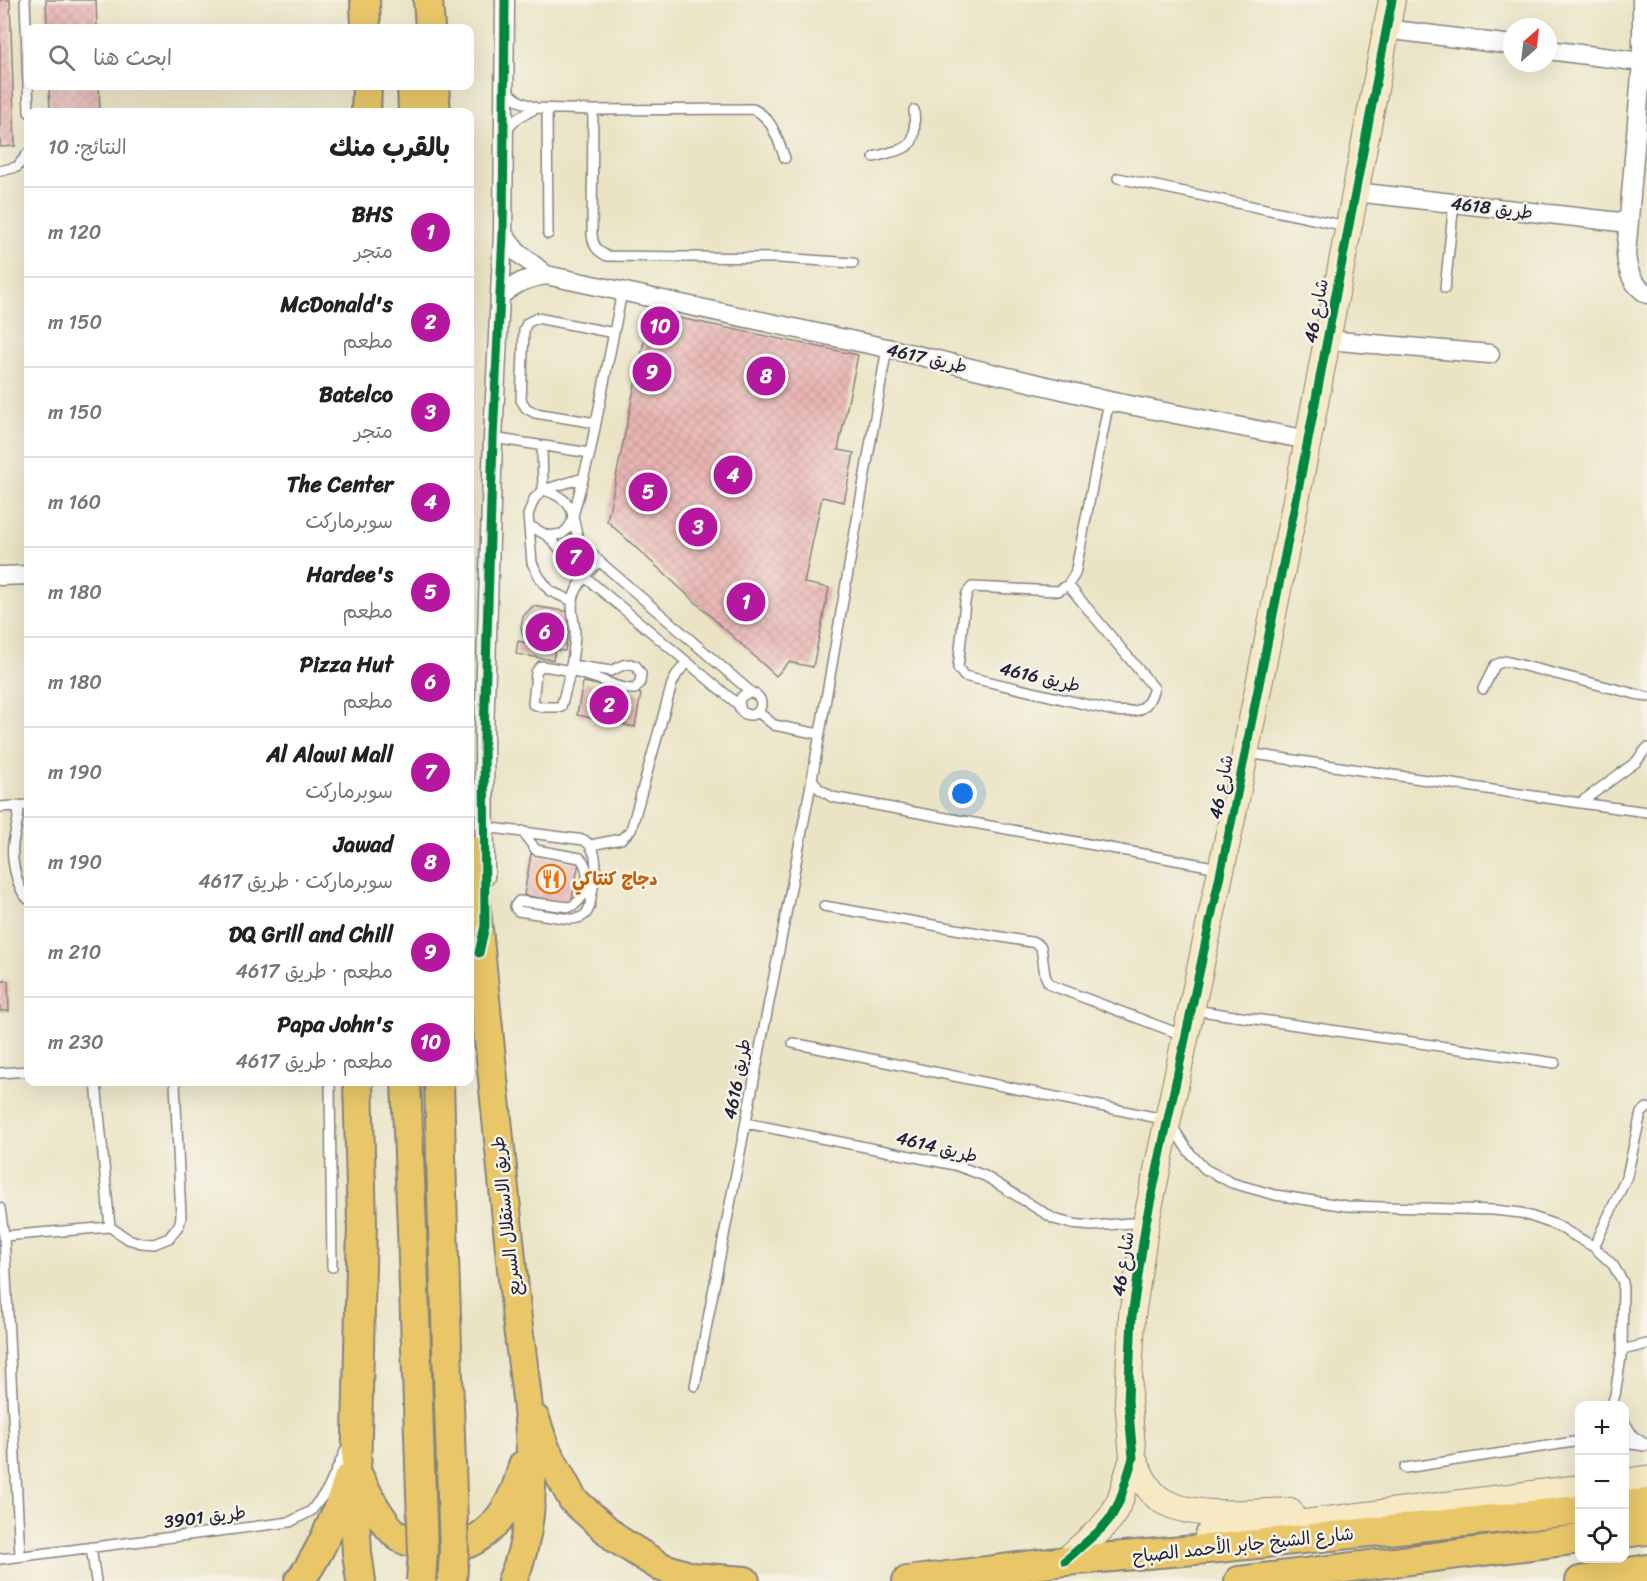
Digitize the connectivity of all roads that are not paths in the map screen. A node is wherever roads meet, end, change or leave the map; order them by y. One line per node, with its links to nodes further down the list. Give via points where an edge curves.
1 (25, 0): 8 (lane)
2 (365, 0): 9 (main road)
3 (410, 0): 10 (main road)
4 (428, 0): 11 (main road)
5 (505, 0): 16 (street)
6 (1392, 0): 12 (street, شارع 46)
7 (1642, 0): 15 (street)
8 (26, 24)
9 (366, 24)
10 (411, 24)
11 (430, 24)
12 (1386, 29): 13 (street); 33 (street, شارع 46)
13 (1503, 44)
14 (1557, 51): 15 (street)
15 (1642, 62): 35 (street)
16 (504, 89): 23 (lane); 27 (street)
17 (28, 90): 20 (lane)
18 (412, 90): 21 (main road)
19 (434, 90): 22 (main road)
20 (29, 108)
21 (413, 108)
22 (436, 108)
23 (536, 108): 24 (lane); 27 (lane)
24 (547, 109): 25 (lane); 38 (lane)
25 (593, 110): 30 (lane, via 753,110 769,120); 39 (lane, via 592,234 598,252 607,256)
26 (914, 110): 28 (lane, via 913,141)
27 (503, 133): 37 (street)
28 (874, 157)
29 (24, 158): 31 (lane, via 17,167)
30 (785, 158)
31 (0, 171)
32 (1118, 178): 36 (lane)
33 (1355, 192): 34 (street, طريق 4618); 36 (street, شارع 46)
34 (1454, 203): 35 (street, طريق 4618); 41 (lane)
35 (1629, 223): 43 (street, via 1628,272)
36 (1348, 227): 46 (street, شارع 46)
37 (503, 234): 40 (street, طريق 4617, via 517,252); 44 (street)
38 (548, 234)
39 (854, 263)
40 (546, 275): 42 (street, طريق 4617); 44 (street, طريق 4617, via 512,285)
41 (1445, 288)
42 (622, 292): 45 (lane); 47 (street, طريق 4617)
43 (1647, 294)
44 (500, 296): 51 (street)
45 (614, 333): 50 (lane); 50 (lane, via 537,318 527,323 524,330 523,404 535,413)
46 (1327, 340): 48 (street); 52 (street, شارع 46)
47 (887, 348): 49 (street, طريق 4617); 77 (lane, طريق 4616)
48 (1490, 354)
49 (1109, 400): 52 (street, طريق 4617); 64 (lane, via 1075,574)
50 (596, 423): 54 (lane)
51 (492, 438): 53 (lane); 86 (street, via 484,735)
52 (1308, 440): 79 (street, شارع 46)
53 (542, 446): 54 (lane); 56 (lane)
54 (590, 453): 55 (lane)
55 (583, 478): 56 (lane); 57 (lane)
56 (543, 490): 57 (lane, via 559,495); 58 (lane, via 529,509)
57 (573, 516): 59 (lane, via 562,534); 60 (lane, via 581,543)
58 (530, 526): 59 (lane); 65 (lane, via 529,549 540,578 550,591)
59 (548, 536): 63 (lane)
60 (599, 561): 63 (lane); 66 (lane)
61 (24, 575): 62 (street)
62 (0, 576)
63 (585, 577): 65 (lane); 67 (lane)
64 (1068, 585): 64 (lane, طريق 4616, via 1058,591 972,587 965,602 959,672 1114,711 1134,712 1150,702 1154,688)
65 (572, 601): 70 (lane, via 575,628)
66 (680, 631): 67 (lane); 69 (lane)
67 (667, 645): 68 (lane)
68 (687, 662): 71 (lane); 87 (lane, via 672,684 631,830 621,839)
69 (720, 666): 71 (lane); 73 (lane)
70 (570, 668): 70 (lane, via 538,668 534,705 561,707); 70 (lane, via 611,671 630,664 641,674 640,682 627,690)
71 (708, 680): 75 (lane)
72 (1484, 689): 74 (lane, via 1495,665 1504,661)
73 (751, 693): 75 (lane, via 743,695); 76 (lane, via 762,702)
74 (1647, 698)
75 (740, 706): 76 (lane, via 747,714)
76 (758, 712): 77 (lane, via 780,727)
77 (819, 735): 80 (lane, طريق 4616)
78 (1647, 748): 81 (lane, via 1636,762)
79 (1245, 753): 81 (lane); 88 (street, شارع 46)
80 (812, 779): 88 (lane, via 832,797); 105 (lane, طريق 4616)
81 (1580, 803): 84 (lane)
82 (24, 806): 83 (lane); 89 (lane, via 13,851)
83 (0, 807)
84 (1647, 812)
85 (522, 831): 86 (lane); 87 (lane, via 584,840); 87 (lane, via 536,850 580,858 587,868 584,896 575,906 519,901 515,906 518,911 570,919 584,916 589,911 596,860)
86 (477, 838): 116 (main road, طريق الاستقلال السريع, via 479,952)
87 (591, 845)
88 (1221, 868): 91 (street, شارع 46)
89 (24, 894)
90 (824, 906): 92 (lane, via 1036,943 1041,947 1047,982 1053,986)
91 (1191, 1010): 92 (street, شارع 46); 94 (lane)
92 (1185, 1036): 104 (street, شارع 46)
93 (793, 1043): 104 (lane)
94 (1555, 1063)
95 (24, 1071): 96 (lane)
96 (0, 1073)
97 (96, 1086): 109 (lane)
98 (175, 1086): 109 (lane, via 179,1225 169,1238 154,1244 128,1239)
99 (330, 1086): 112 (lane)
100 (358, 1086): 125 (main road, via 362,1223)
101 (406, 1086): 147 (main road, bridge, via 423,1540)
102 (439, 1086): 148 (main road, bridge)
103 (1647, 1108): 106 (lane, via 1641,1113)
104 (1168, 1120): 108 (street, شارع 46); 111 (lane, via 1205,1169 1232,1183 1275,1195 1347,1206 1521,1213 1556,1225)
105 (746, 1123): 108 (lane, طريق 4614, via 955,1165 985,1176 1054,1219 1072,1224); 115 (lane, طريق 4616)
106 (1642, 1127): 111 (lane, via 1627,1176)
107 (0, 1208): 110 (lane)
108 (1146, 1222): 126 (street, شارع 46, via 1131,1328 1128,1400)
109 (110, 1227): 110 (lane)
110 (4, 1236): 139 (lane)
111 (1594, 1247): 114 (lane, via 1613,1265 1623,1282)
112 (332, 1267)
113 (1647, 1344): 114 (lane)
114 (1622, 1350): 117 (lane)
115 (695, 1386)
116 (526, 1392): 121 (main road, طريق الاستقلال السريع); 150 (main road, via 545,1448 573,1500 618,1540 671,1570)
117 (1615, 1395): 118 (lane); 119 (lane)
118 (1613, 1401)
119 (1617, 1401)
120 (1629, 1429): 124 (lane)
121 (529, 1442): 125 (main road, via 519,1482 508,1508 496,1523 465,1544 442,1550 399,1537 384,1520); 149 (main road, طريق الاستقلال السريع, via 530,1517)
122 (1575, 1442): 127 (lane)
123 (1629, 1444): 124 (lane)
124 (1647, 1446)
125 (357, 1447): 138 (lane, طريق 3901, via 311,1511 290,1522); 145 (main road, via 343,1496); 146 (main road, via 355,1519)
126 (1133, 1458): 134 (street, شارع 46, via 1146,1484 1161,1500 1198,1513 1308,1510); 142 (street, شارع 46, via 1112,1516)
127 (1406, 1468)
128 (1647, 1479): 129 (street)
129 (1629, 1481)
130 (1575, 1489): 134 (street)
131 (1647, 1503): 132 (main road)
132 (1629, 1505)
133 (1575, 1511): 140 (main road, شارع الشيخ جابر الأحمد الصباح)
134 (1362, 1516): 140 (street, via 1131,1546)
135 (1647, 1530): 136 (main road)
136 (1629, 1532)
137 (1575, 1540): 152 (main road)
138 (91, 1547): 139 (lane, طريق 3901); 144 (lane)
139 (20, 1556): 141 (lane, طريق 3901)
140 (1108, 1558): 142 (main road, شارع الشيخ جابر الأحمد الصباح)
141 (0, 1559)
142 (1065, 1561): 151 (main road, شارع الشيخ جابر الأحمد الصباح)
143 (1647, 1569): 153 (main road)
144 (96, 1581)
145 (299, 1581)
146 (361, 1581)
147 (421, 1581)
148 (452, 1581)
149 (512, 1581)
150 (745, 1581)
151 (907, 1581)
152 (1239, 1581)
153 (1580, 1581)

